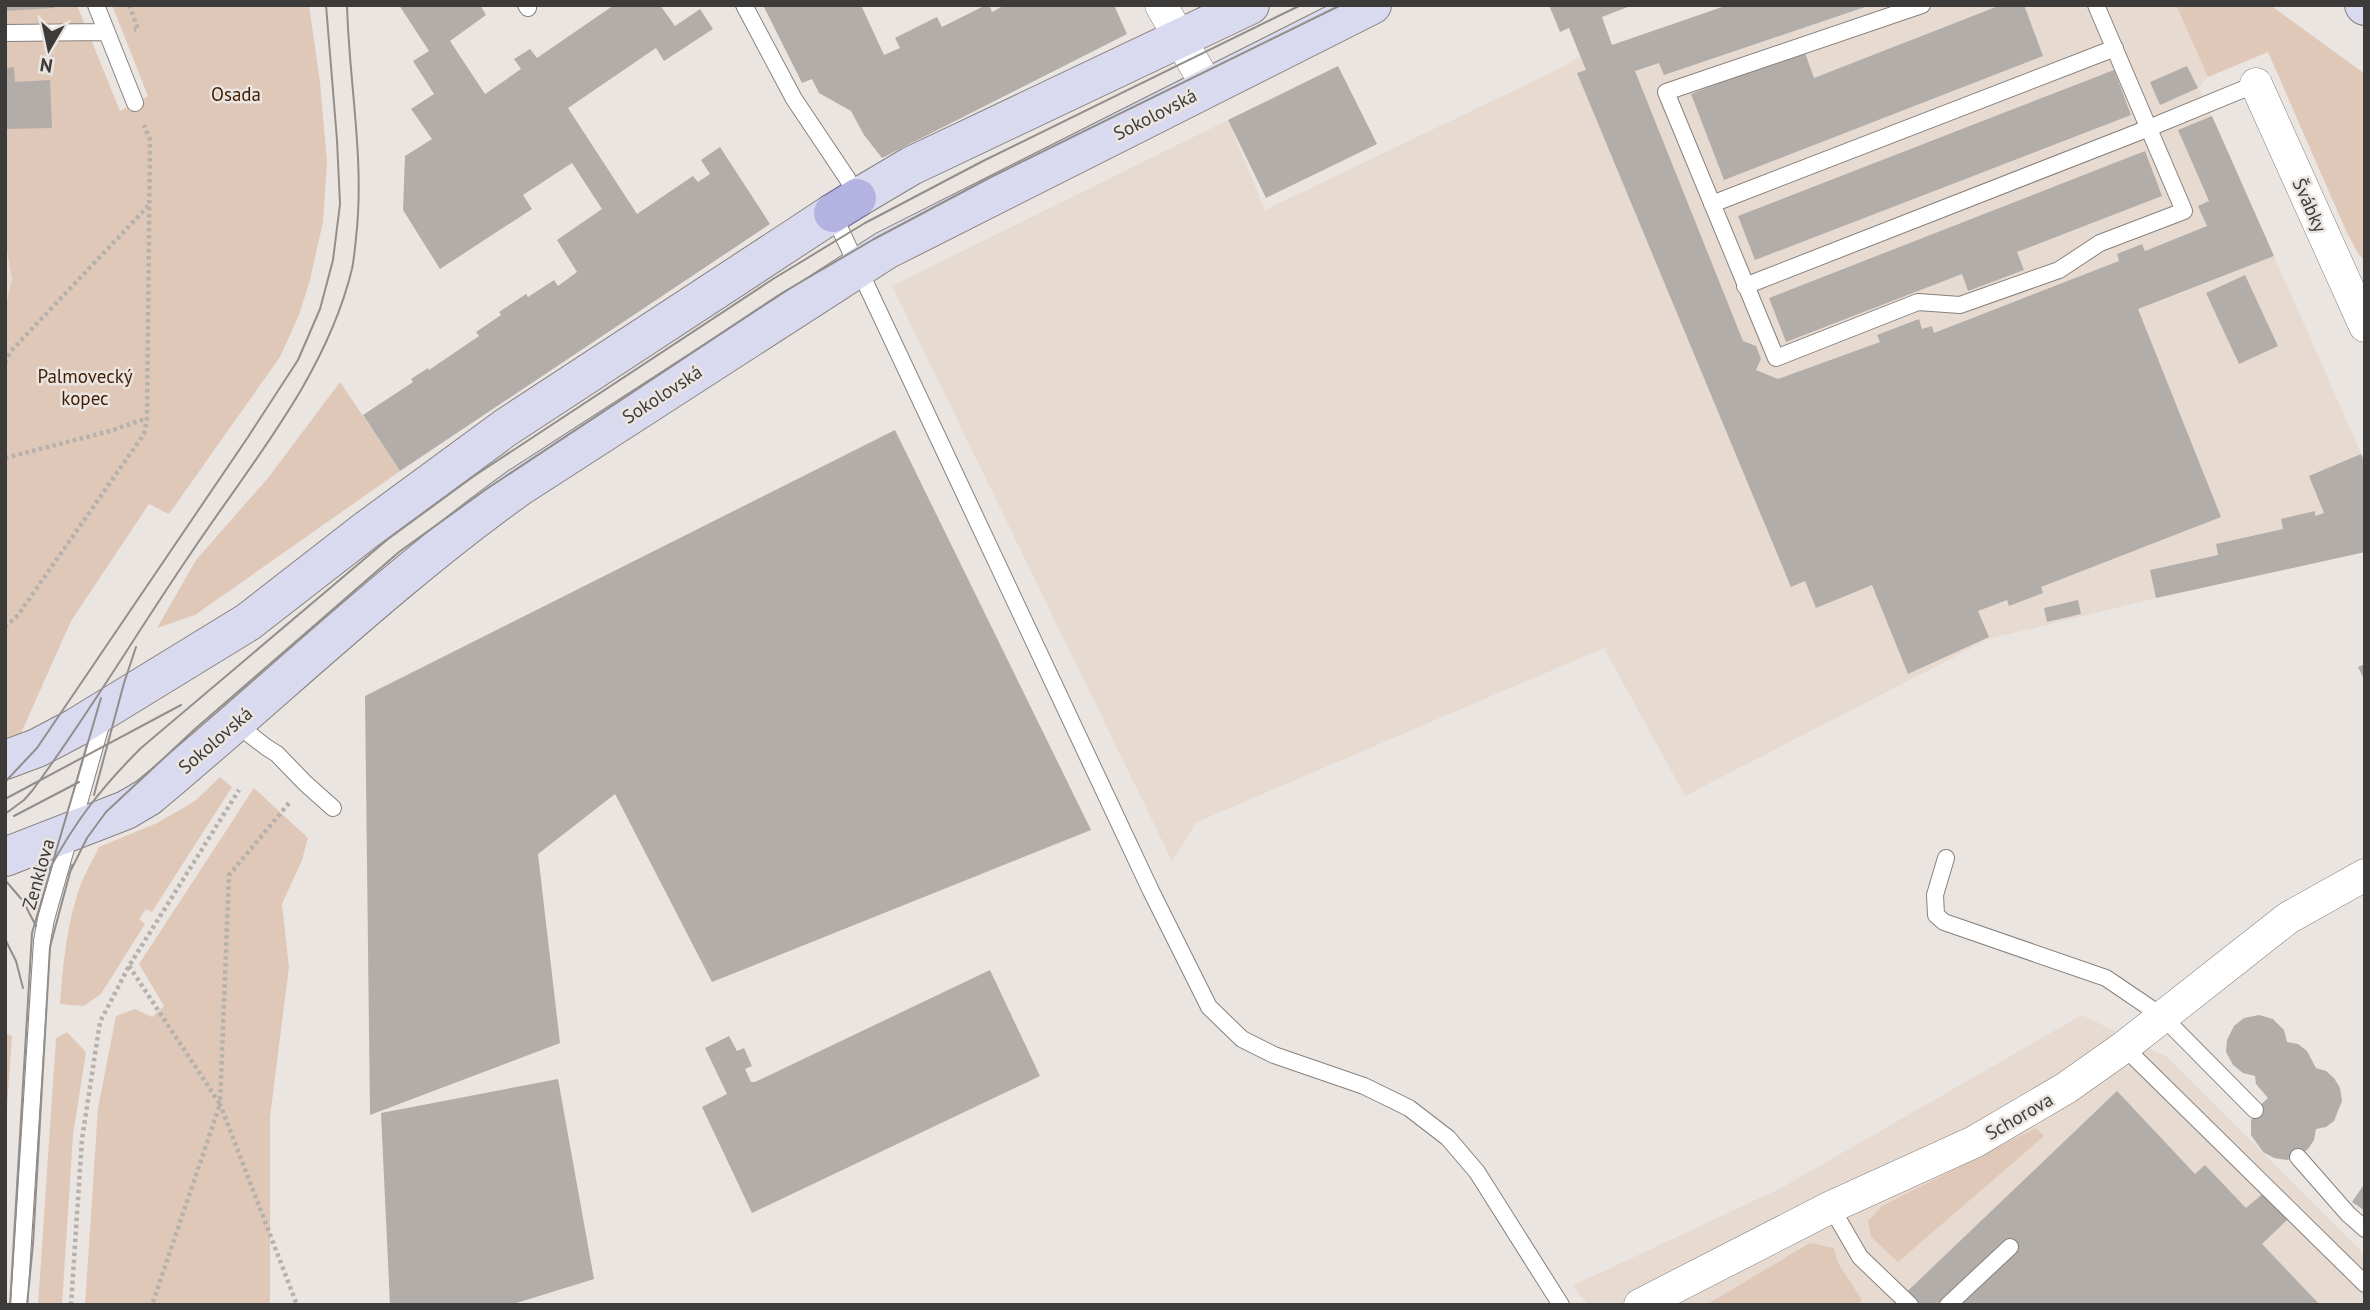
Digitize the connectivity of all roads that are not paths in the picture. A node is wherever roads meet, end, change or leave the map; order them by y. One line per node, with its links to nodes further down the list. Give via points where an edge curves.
1 (96, 5): 8 (lane)
2 (744, 5): 16 (lane, via 794,99 847,178)
3 (1250, 5): 7 (main road)
4 (1372, 5): 12 (main road, Sokolovská)
5 (1922, 5): 15 (lane, via 1665,92)
6 (2096, 5): 10 (lane)
7 (1170, 24): 12 (street); 16 (main road)
8 (107, 32): 9 (lane); 13 (lane)
9 (5, 33)
10 (2115, 48): 14 (lane); 15 (lane)
11 (2256, 84): 14 (lane); 19 (street, Švábky)
12 (1208, 88): 17 (main road, Sokolovská)
13 (135, 103)
14 (2150, 128): 18 (lane); 18 (lane, via 2184,211 2100,243 2059,270 1959,304 1918,302 1776,358)
15 (1712, 204): 18 (lane)
16 (845, 206): 17 (lane); 20 (main road, via 505,428 247,622)
17 (860, 267): 21 (main road, Sokolovská, via 482,513); 37 (lane, via 1209,1007 1242,1039 1364,1086 1409,1108 1448,1138 1477,1172)
18 (1745, 286)
19 (2365, 326)
20 (105, 709): 22 (main road, via 37,748); 24 (lane, Zenklova)
21 (235, 723): 23 (lane, via 277,754); 24 (main road, Sokolovská, via 148,797)
22 (5, 760)
23 (333, 808)
24 (71, 831): 25 (main road, Sokolovská); 36 (lane, Zenklova, via 42,941)
25 (5, 857)
26 (1946, 858): 28 (lane, via 1935,895 1936,915 1944,922 2106,978)
27 (2365, 875): 28 (street, Schorova, via 2288,918)
28 (2162, 1016): 29 (street, Schorova); 30 (lane)
29 (2124, 1047): 32 (street, Schorova, via 2066,1088 1974,1142); 35 (lane)
30 (2255, 1110)
31 (2298, 1157): 33 (lane)
32 (1831, 1207): 38 (street, Schorova); 39 (lane, via 1860,1257)
33 (2365, 1229)
34 (2010, 1247): 40 (lane)
35 (2365, 1283)
36 (19, 1305)
37 (1561, 1305)
38 (1640, 1305)
39 (1910, 1305)
40 (1948, 1305)

